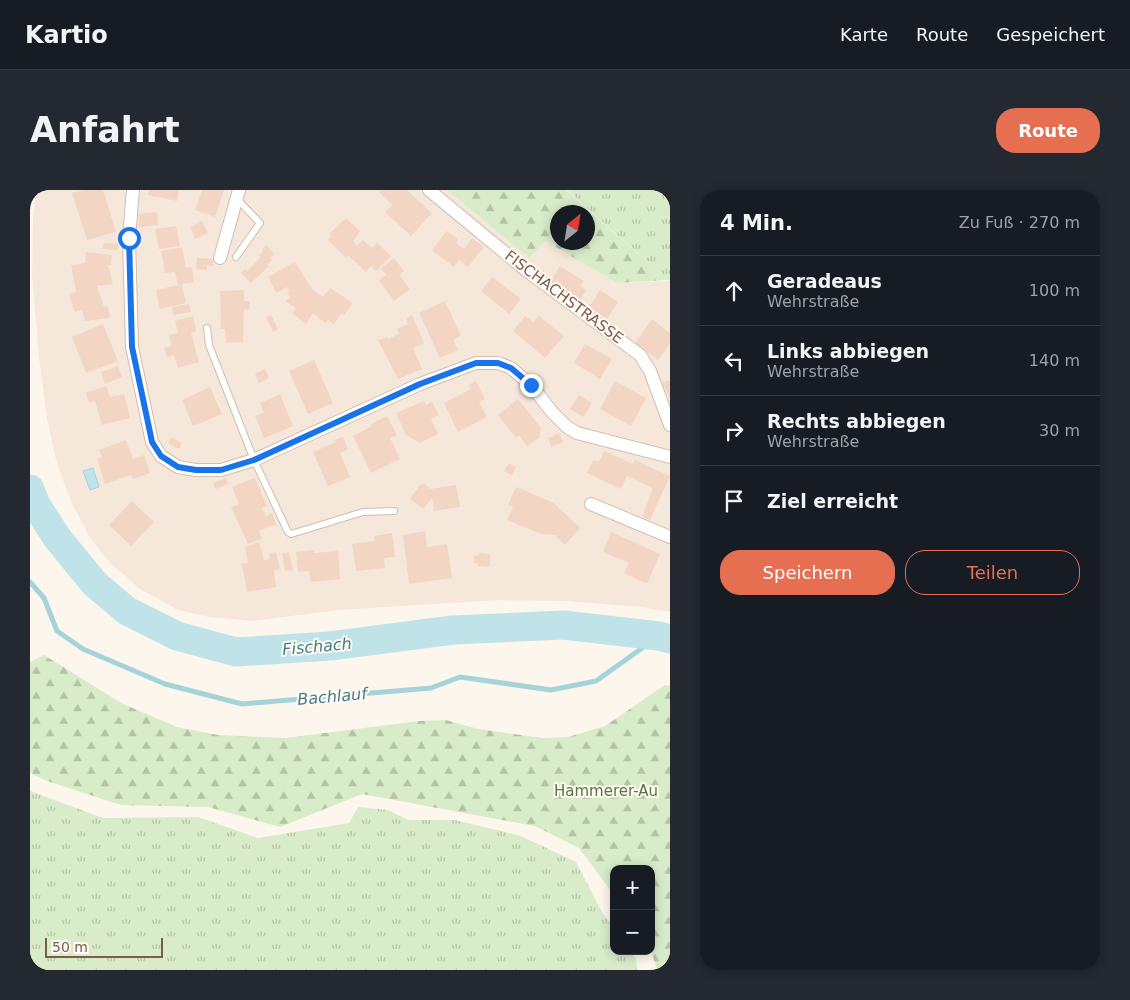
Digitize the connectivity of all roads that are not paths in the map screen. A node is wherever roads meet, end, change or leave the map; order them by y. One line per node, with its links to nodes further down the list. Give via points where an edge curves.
1 (133, 190): 9 (street, via 129,238 132,347 152,442 161,456 178,467 221,470)
2 (429, 190): 7 (street, FISCHACHSTRASSE, via 527,271 640,355 650,371)
3 (238, 194): 4 (lane, via 260,223); 5 (street)
4 (236, 257)
5 (220, 258)
6 (207, 328): 9 (lane, via 209,345)
7 (670, 425)
8 (670, 457): 9 (street, via 577,433 552,412 531,385 511,368 498,363 476,363 420,384)
9 (254, 460): 11 (lane, via 282,524 291,534 363,512)
10 (591, 504): 12 (street)
11 (394, 511)
12 (670, 537)

